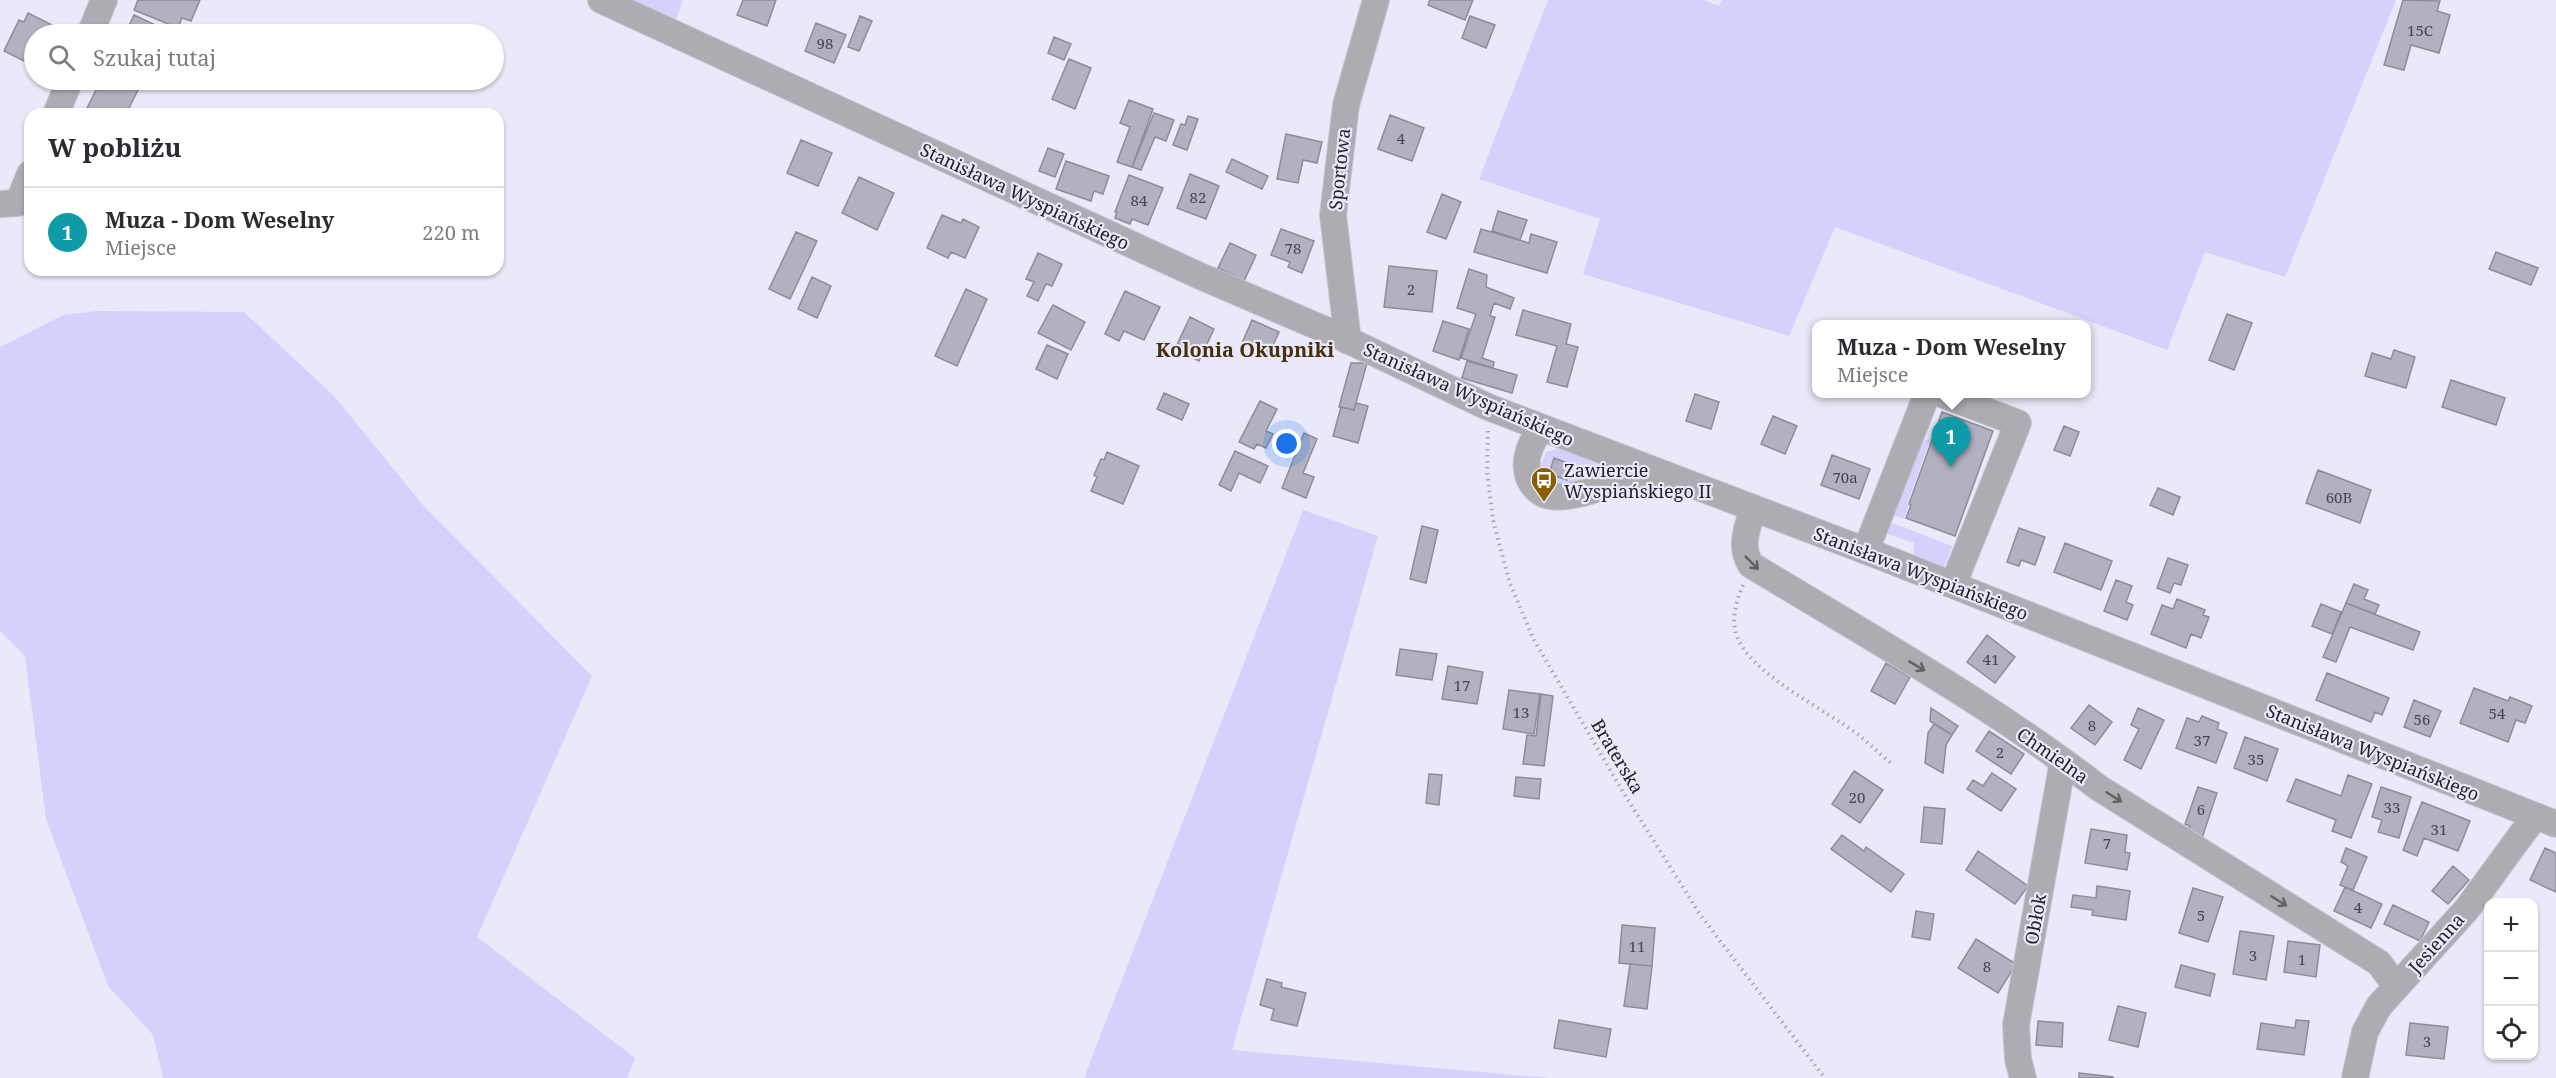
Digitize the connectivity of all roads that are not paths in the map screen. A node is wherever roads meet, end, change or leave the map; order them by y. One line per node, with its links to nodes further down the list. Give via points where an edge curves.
1 (104, 0): 4 (street)
2 (601, 0): 9 (street, Stanisława Wyspiańskiego)
3 (1376, 0): 9 (street, Sportowa, via 1346,105 1333,215)
4 (94, 24)
5 (66, 90): 6 (street)
6 (58, 108)
7 (24, 188): 8 (street, via 18,203)
8 (0, 204)
9 (1348, 341): 12 (street, Stanisława Wyspiańskiego)
10 (1925, 398): 15 (street)
11 (1954, 398): 16 (street, via 2018,423)
12 (1541, 427): 13 (street, Stanisława Wyspiańskiego); 13 (street, via 1528,452 1526,467 1530,482 1548,496 1563,497 1631,479)
13 (1664, 475): 14 (street, Stanisława Wyspiańskiego)
14 (1753, 509): 15 (street, Stanisława Wyspiańskiego); 17 (street, Chmielna, one-way to 17, via 1744,538 1744,554 1751,565)
15 (1866, 550): 16 (street, Stanisława Wyspiańskiego)
16 (1953, 585): 18 (street, Stanisława Wyspiańskiego)
17 (2063, 761): 19 (street, Chmielna, one-way to 19, via 2099,788 2379,963); 20 (street, Obłok, via 2016,1025)
18 (2545, 820): 19 (street, Jesienna)
19 (2396, 986): 21 (street, Jesienna, via 2365,1032)
20 (2023, 1078)
21 (2355, 1078)

